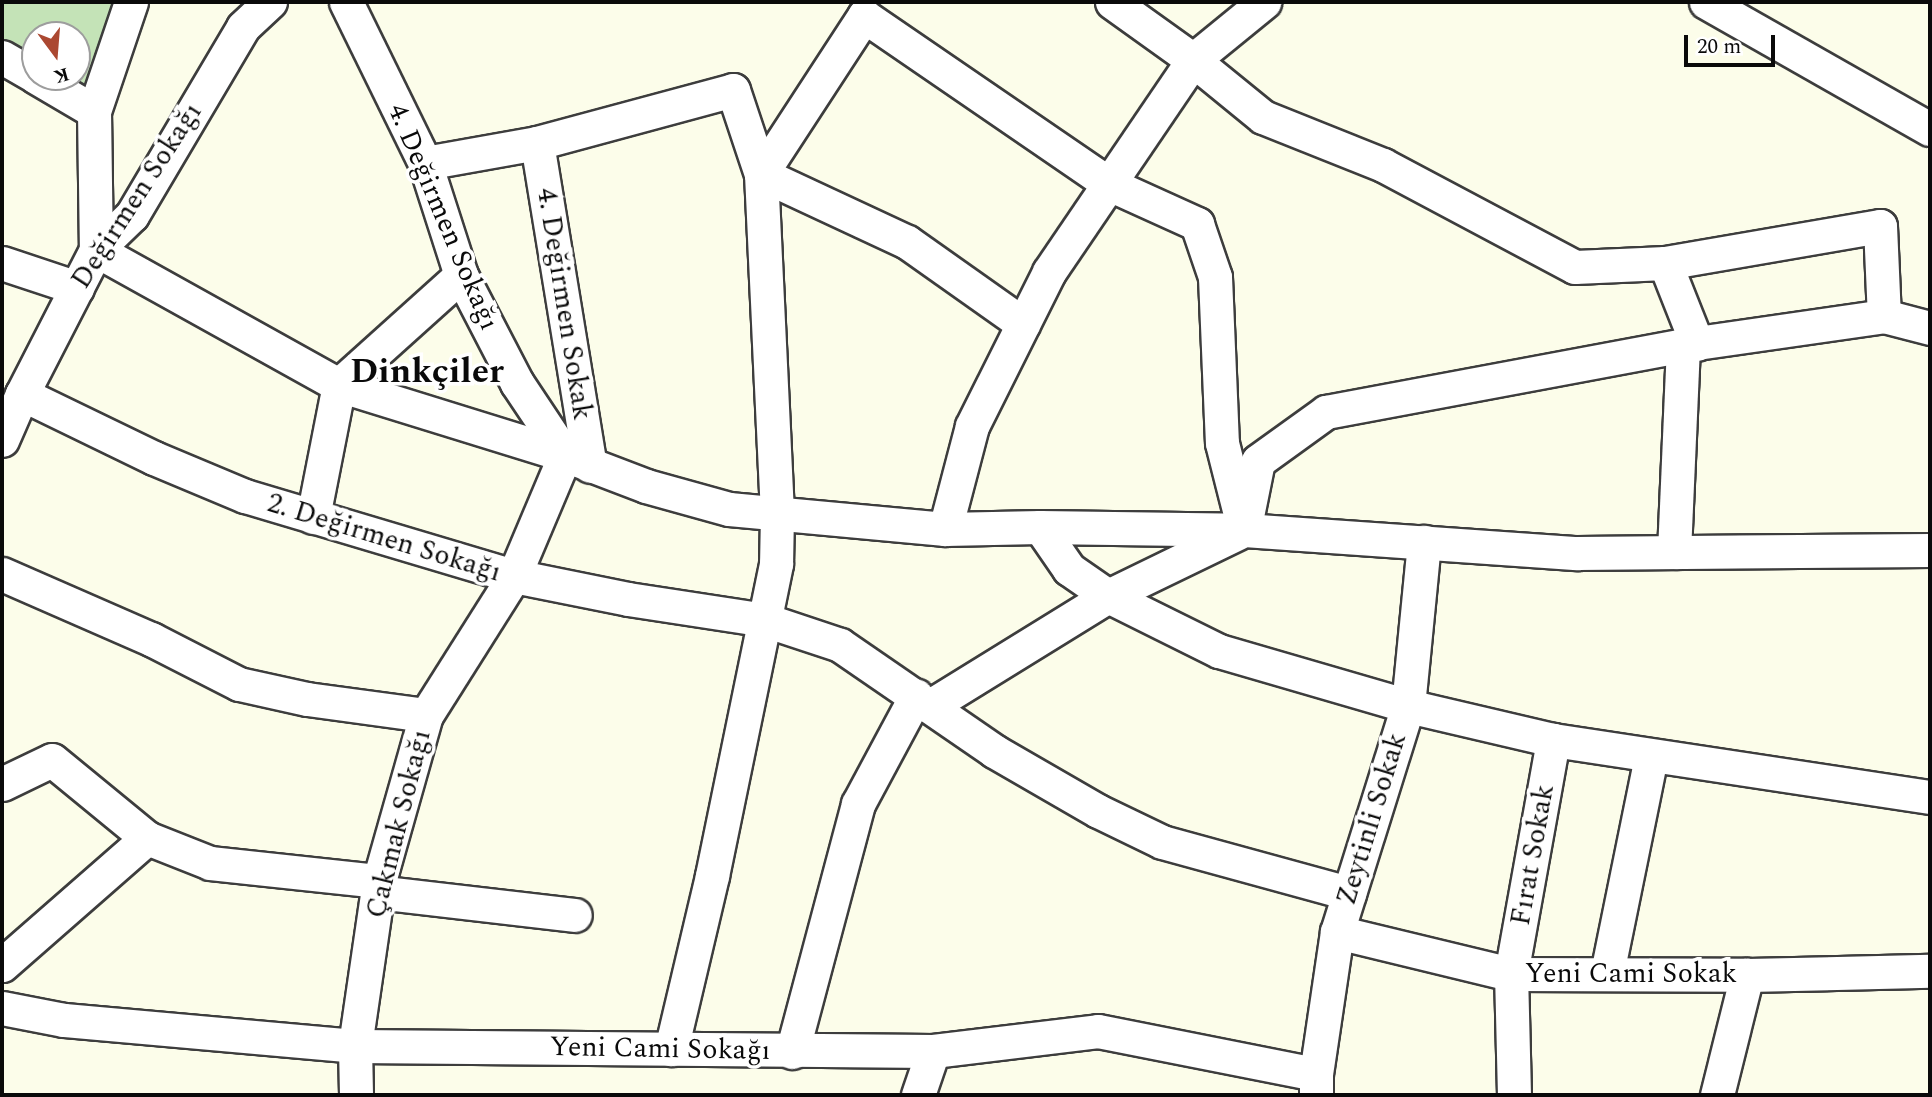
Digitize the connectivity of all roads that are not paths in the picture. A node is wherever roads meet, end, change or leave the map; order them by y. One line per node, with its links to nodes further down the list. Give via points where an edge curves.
1 (131, 2): 11 (street)
2 (270, 2): 17 (street, Değirmen Sokağı, via 243,27 132,215)
3 (346, 2): 14 (street, 4. Değirmen Sokağı)
4 (1112, 2): 8 (street)
5 (1264, 2): 8 (street)
6 (1706, 2): 12 (street)
7 (2, 57): 9 (street)
8 (1193, 60): 16 (street); 19 (street, via 1264,117 1383,165 1575,267)
9 (21, 68)
10 (60, 91): 11 (street)
11 (94, 111): 17 (street)
12 (1930, 129)
13 (537, 143): 14 (street); 15 (street, via 733,90); 29 (street, 4. Değirmen Sokak)
14 (425, 163): 20 (street, 4. Değirmen Sokağı)
15 (761, 174): 16 (street, via 864,16); 23 (street, via 907,242); 30 (street)
16 (1109, 184): 23 (street, via 1049,272); 34 (street, via 1197,224 1215,276 1222,443)
17 (96, 250): 21 (street, Değirmen Sokağı); 26 (street)
18 (2, 263): 21 (street)
19 (1665, 263): 22 (street, via 1880,226); 25 (street)
20 (461, 275): 26 (street); 29 (street, 4. Değirmen Sokağı, via 517,383)
21 (77, 288): 27 (street, Değirmen Sokağı)
22 (1884, 316): 24 (street); 25 (street)
23 (1023, 324): 33 (street, via 972,426)
24 (1930, 328)
25 (1690, 344): 34 (street, via 1326,412 1258,461); 37 (street)
26 (339, 385): 29 (street); 31 (street)
27 (22, 394): 28 (street, Değirmen Sokağı); 31 (street, 2. Değirmen Sokağı, via 154,458 245,496)
28 (2, 439)
29 (578, 461): 30 (street, via 729,509); 39 (street, Çakmak Sokağı)
30 (777, 514): 33 (street); 41 (street, via 776,564)
31 (313, 517): 39 (street, 2. Değirmen Sokağı)
32 (1040, 527): 33 (street); 34 (street); 40 (street, via 1069,569)
33 (946, 529)
34 (1244, 530): 35 (street); 40 (street)
35 (1424, 542): 37 (street, via 1577,553); 43 (street, Zeytinli Sokak)
36 (1930, 550): 37 (street)
37 (1674, 552)
38 (2, 574): 44 (street, via 151,639 239,684 307,699)
39 (514, 576): 41 (street, 2. Değirmen Sokağı); 44 (street, Çakmak Sokağı)
40 (1108, 596): 42 (street); 43 (street, via 1220,651)
41 (765, 620): 42 (street, 2. Değirmen Sokağı, via 840,645); 61 (street)
42 (923, 701): 51 (street, 2. Değirmen Sokağı, via 994,751 1162,842); 63 (street, via 858,804)
43 (1408, 706): 45 (street); 51 (street, Zeytinli Sokak)
44 (426, 715): 50 (street, Çakmak Sokağı)
45 (1553, 740): 46 (street); 57 (street, Fırat Sokak)
46 (1651, 756): 48 (street); 56 (street)
47 (2, 783): 49 (street, via 52,760)
48 (1930, 797)
49 (147, 838): 50 (street, via 211,863); 54 (street)
50 (378, 887): 52 (street); 60 (street, Çakmak Sokağı)
51 (1349, 893): 53 (street, Zeytinli Sokak)
52 (575, 915)
53 (1337, 932): 57 (street, Yeni Cami Sokak); 64 (street, Zeytinli Sokak)
54 (2, 965)
55 (1930, 971): 58 (street, Yeni Cami Sokak)
56 (1608, 973): 57 (street, Yeni Cami Sokak); 58 (street, Yeni Cami Sokak)
57 (1511, 974): 67 (street, Fırat Sokak)
58 (1747, 975): 68 (street)
59 (2, 1008): 60 (street, Yeni Cami Sokağı, via 64,1020)
60 (355, 1046): 61 (street, Yeni Cami Sokağı); 65 (street, Çakmak Sokağı)
61 (671, 1049): 63 (street, Yeni Cami Sokağı)
62 (933, 1051): 63 (street, Yeni Cami Sokağı); 64 (street, Yeni Cami Sokağı, via 1098,1031); 66 (street)
63 (792, 1052)
64 (1316, 1085)
65 (356, 1095)
66 (918, 1095)
67 (1514, 1095)
68 (1717, 1095)

